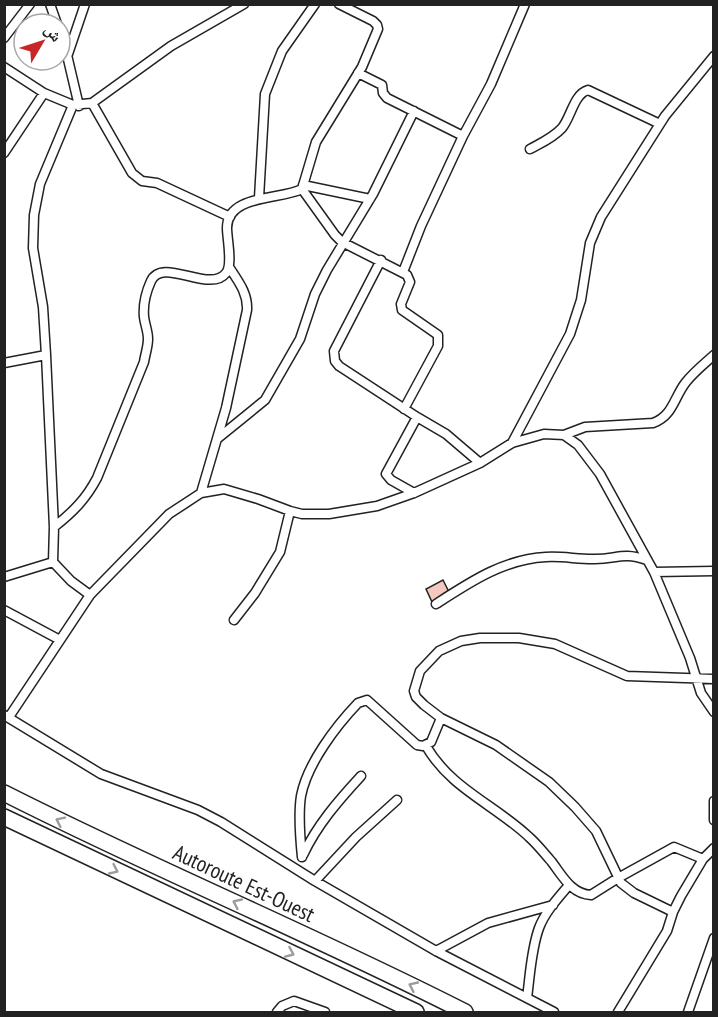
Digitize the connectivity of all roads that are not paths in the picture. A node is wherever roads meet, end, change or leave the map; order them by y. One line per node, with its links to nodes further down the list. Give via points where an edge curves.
1 (30, 4): 7 (street)
2 (85, 4): 8 (street)
3 (244, 4): 14 (street, via 171,46)
4 (315, 4): 22 (street, via 282,51 265,94)
5 (339, 4): 12 (street, via 378,24)
6 (525, 4): 18 (street, via 491,84)
7 (4, 38)
8 (72, 43)
9 (714, 56): 17 (street)
10 (4, 67): 13 (street)
11 (71, 72): 15 (street)
12 (358, 73): 16 (street, via 382,85 387,98); 21 (street, via 316,142)
13 (44, 93): 15 (street); 20 (street)
14 (92, 103): 15 (street); 24 (street, via 138,180 157,183)
15 (76, 105): 29 (street, via 40,184 34,215 33,248)
16 (414, 111): 18 (street); 23 (street)
17 (660, 124): 19 (street, via 588,90 579,96 563,127); 36 (street, via 601,217 591,243 581,300 570,334)
18 (463, 136): 28 (street)
19 (530, 149)
20 (4, 153)
21 (302, 187): 22 (street, via 294,193); 23 (street); 25 (street)
22 (259, 198): 24 (street, via 235,210)
23 (370, 199): 25 (street)
24 (230, 217): 27 (street)
25 (342, 242): 26 (street); 35 (street, via 315,294 300,339 265,400)
26 (381, 261): 28 (street); 32 (street, via 334,356 339,366)
27 (230, 267): 35 (street, via 248,301); 41 (street, via 217,279 166,272 151,279 144,306 148,342 144,362 98,478 79,507)
28 (403, 272): 32 (street, via 411,282 402,310 435,332 440,341)
29 (46, 355): 31 (street); 41 (street)
30 (714, 355): 34 (street, via 687,381 662,420 585,427)
31 (4, 363)
32 (404, 409): 33 (street)
33 (417, 417): 37 (street, via 446,434); 39 (street, via 386,474)
34 (564, 435): 36 (street, via 544,434); 42 (street, via 578,445 600,474)
35 (217, 439): 38 (street)
36 (512, 443): 37 (street)
37 (480, 463): 39 (street)
38 (201, 493): 40 (street, via 224,489); 47 (street, via 169,513)
39 (414, 493): 40 (street, via 377,506 329,514)
40 (290, 511): 50 (street, via 280,552)
41 (54, 527): 43 (street)
42 (647, 560): 45 (street); 48 (street, via 626,554 600,559 544,557 516,561)
43 (53, 562): 46 (street); 47 (street)
44 (714, 571): 45 (street)
45 (654, 572): 52 (street)
46 (4, 577)
47 (90, 595): 51 (street)
48 (436, 604)
49 (4, 610): 51 (street)
50 (234, 620)
51 (60, 640): 55 (street)
52 (698, 679): 53 (street); 54 (street, via 701,693); 56 (street, via 627,676 569,648 534,639 461,641 439,651 420,671 416,682 416,697)
53 (714, 679)
54 (714, 712)
55 (7, 716): 67 (street, via 101,774 198,810)
56 (441, 718): 57 (street); 68 (street, via 496,745 549,782 596,831)
57 (426, 746): 65 (street, via 417,745 367,700 358,703 320,751 307,778 300,811); 70 (street, via 449,777 530,837)
58 (361, 776): 65 (street, via 328,813)
59 (4, 793): 79 (highway, Autoroute Est-Ouest, one-way to 59)
60 (397, 800): 69 (street)
61 (714, 801): 63 (street)
62 (4, 817): 78 (highway, Autoroute Est-Ouest, one-way to 78)
63 (714, 820)
64 (714, 848): 66 (street)
65 (302, 857): 67 (street)
66 (703, 860): 68 (street, via 674,847); 72 (street)
67 (297, 869): 69 (street)
68 (618, 878): 70 (street, via 591,895); 72 (street, via 626,888)
69 (315, 881): 74 (street)
70 (569, 885): 71 (street)
71 (553, 905): 74 (street, via 488,923); 75 (street, via 535,942)
72 (673, 912): 81 (street, via 668,931)
73 (714, 938): 82 (street)
74 (436, 951): 75 (street)
75 (527, 999): 80 (street)
76 (277, 1012): 77 (street, via 294,1001)
77 (325, 1012)
78 (416, 1012)
79 (465, 1012)
80 (554, 1012)
81 (618, 1012)
82 (688, 1012)

